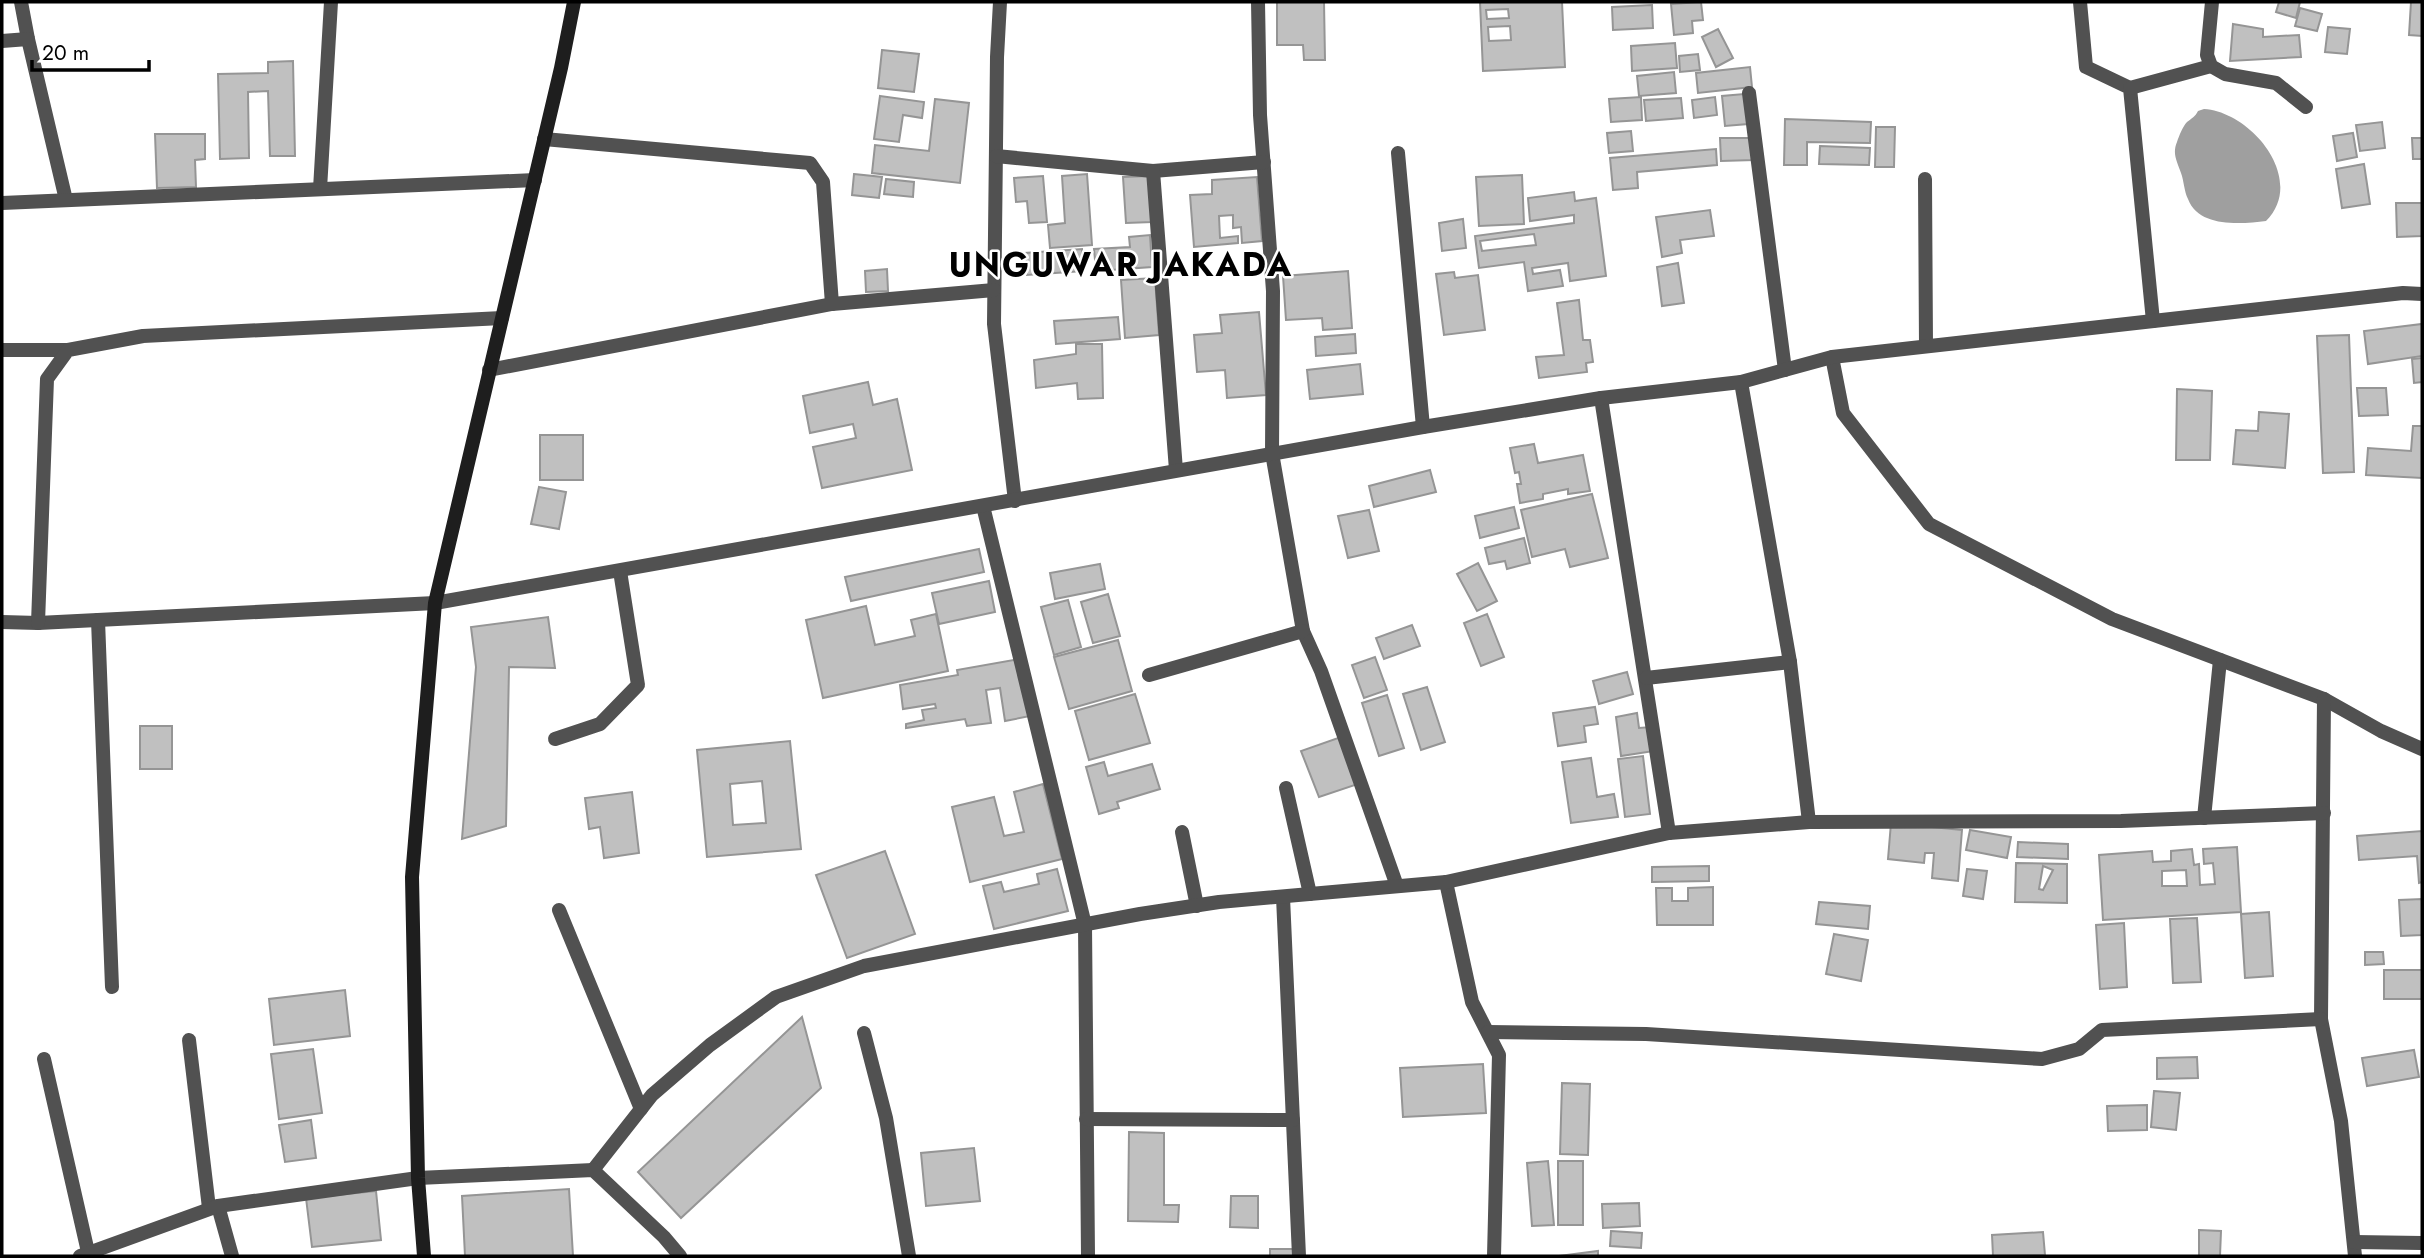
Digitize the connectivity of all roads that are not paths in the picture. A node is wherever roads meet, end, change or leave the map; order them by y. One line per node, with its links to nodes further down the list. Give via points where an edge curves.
1 (21, 2): 8 (street)
2 (331, 2): 21 (street)
3 (573, 2): 14 (street)
4 (1000, 2): 16 (street)
5 (1258, 2): 17 (street)
6 (2080, 2): 11 (street, via 2086,67)
7 (2212, 2): 10 (street, via 2207,55)
8 (28, 39): 9 (street); 22 (street)
9 (2, 41)
10 (2211, 66): 11 (street); 13 (street, via 2225,74 2276,83)
11 (2130, 88): 28 (street)
12 (1749, 93): 34 (street)
13 (2306, 107)
14 (544, 139): 20 (street); 26 (street, via 810,163 823,182)
15 (1398, 153): 37 (street)
16 (996, 156): 18 (street); 24 (street)
17 (1264, 162): 18 (street); 38 (street, via 1273,291)
18 (1153, 172): 39 (street)
19 (1924, 179): 29 (street)
20 (534, 180): 21 (street); 27 (street)
21 (320, 190): 22 (street)
22 (66, 200): 23 (street)
23 (2, 203)
24 (994, 290): 26 (street); 40 (street)
25 (2422, 293): 28 (street)
26 (832, 304): 33 (street)
27 (502, 318): 31 (street, via 143,336); 33 (street)
28 (2153, 321): 29 (street)
29 (1926, 346): 32 (street)
30 (2, 350): 31 (street)
31 (68, 350): 46 (street, via 47,379)
32 (1832, 357): 34 (street); 48 (street, via 1843,413 1928,524 2112,619)
33 (489, 370): 43 (street)
34 (1785, 370): 35 (street)
35 (1741, 382): 36 (street); 49 (street)
36 (1601, 398): 37 (street); 51 (street)
37 (1423, 427): 38 (street)
38 (1272, 453): 39 (street); 47 (street)
39 (1176, 470): 40 (street)
40 (1014, 501): 41 (street)
41 (983, 506): 42 (street); 67 (street)
42 (620, 571): 43 (street); 53 (street, via 638,685 600,724)
43 (435, 603): 44 (street); 78 (street, via 412,877)
44 (98, 620): 46 (street); 68 (street)
45 (2, 622): 46 (street)
46 (38, 623)
47 (1303, 631): 50 (street); 62 (street)
48 (2220, 660): 52 (street); 57 (street)
49 (1790, 662): 51 (street); 58 (street)
50 (1149, 675)
51 (1646, 678): 60 (street)
52 (2324, 699): 54 (street); 56 (street)
53 (555, 739)
54 (2422, 748)
55 (1286, 788): 63 (street)
56 (2324, 813): 57 (street); 69 (street)
57 (2204, 818): 58 (street)
58 (1809, 822): 60 (street)
59 (1182, 832): 65 (street)
60 (1669, 833): 61 (street)
61 (1446, 882): 62 (street); 70 (street, via 1472,1002)
62 (1397, 886): 63 (street)
63 (1310, 894): 64 (street)
64 (1283, 897): 65 (street); 76 (street)
65 (1196, 906): 67 (street)
66 (559, 910): 74 (street)
67 (1085, 925): 74 (street, via 864,966 776,997 710,1045); 75 (street)
68 (112, 987)
69 (2320, 1019): 70 (street, via 2102,1030 2079,1049 2042,1059 1646,1034); 81 (street, via 2341,1121)
70 (1488, 1032): 89 (street, via 1499,1055)
71 (864, 1033): 86 (street, via 886,1118)
72 (189, 1040): 79 (street)
73 (44, 1059): 82 (street)
74 (640, 1109): 77 (street)
75 (1086, 1119): 76 (street); 87 (street)
76 (1293, 1120): 88 (street)
77 (593, 1170): 78 (street); 85 (street)
78 (418, 1178): 79 (street); 84 (street)
79 (214, 1207): 82 (street); 83 (street)
80 (2422, 1243): 81 (street)
81 (2354, 1249)
82 (84, 1254)
83 (232, 1256)
84 (424, 1256)
85 (680, 1256)
86 (909, 1256)
87 (1088, 1256)
88 (1299, 1256)
89 (1494, 1256)

